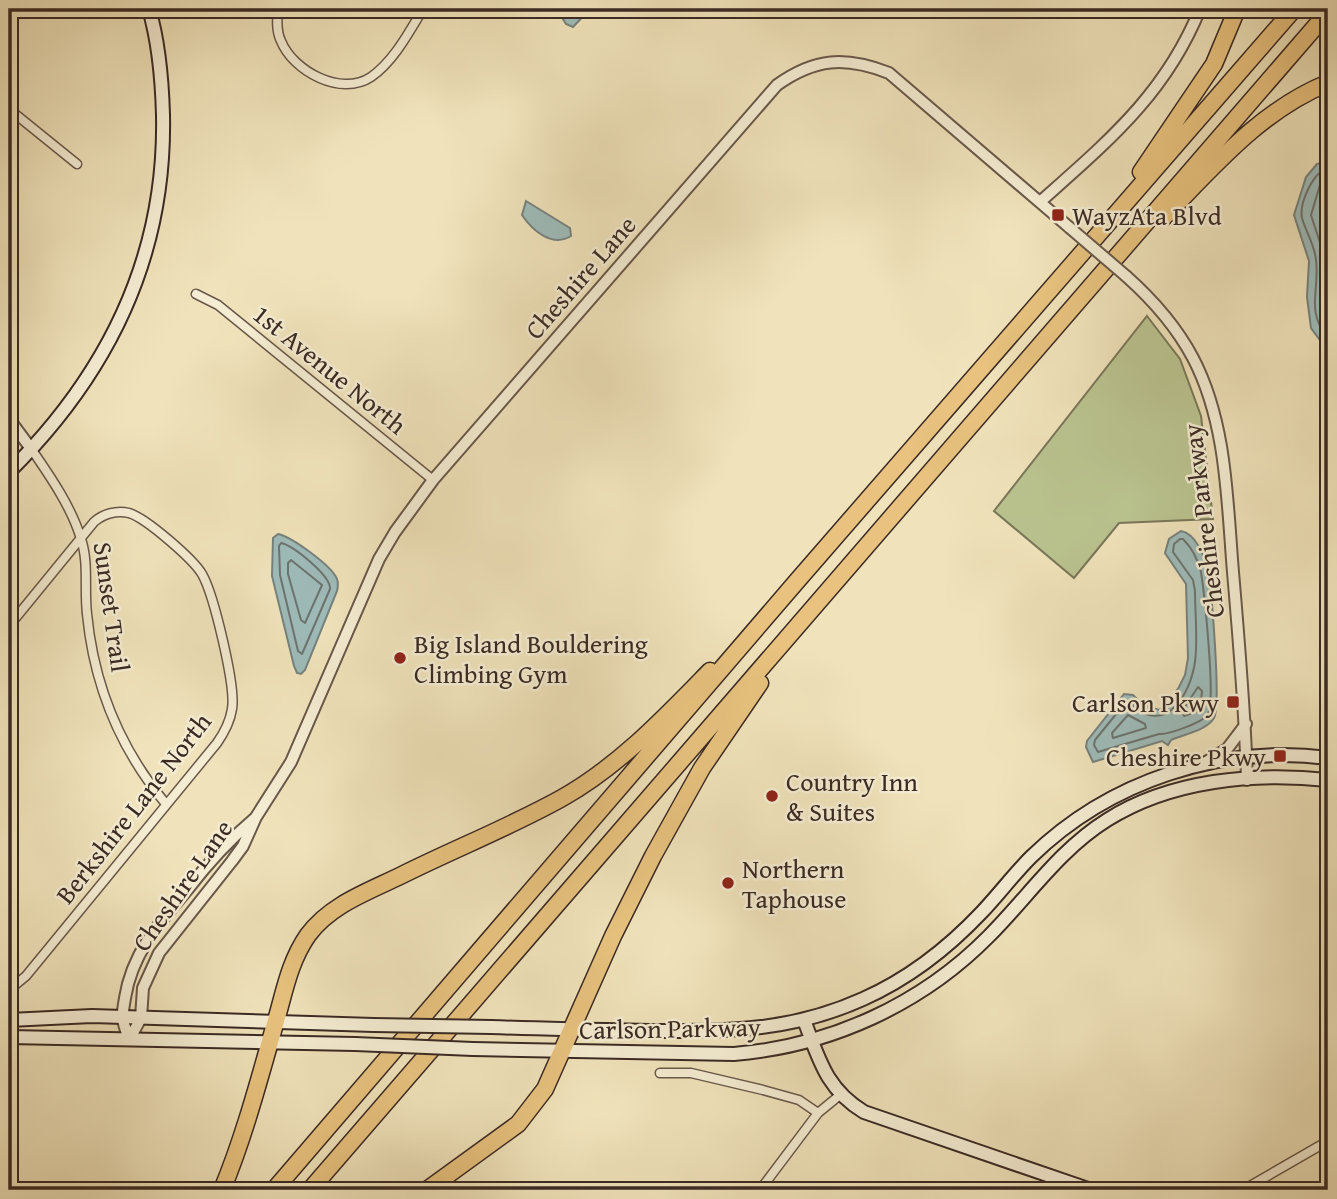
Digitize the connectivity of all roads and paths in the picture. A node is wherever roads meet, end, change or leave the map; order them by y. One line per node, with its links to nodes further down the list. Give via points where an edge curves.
1 (149, 9): 17 (main road, via 160,67 163,136 159,193 148,244 127,306 103,353)
2 (278, 9): 3 (street, via 280,40 287,51 314,74 343,84 369,78 384,66)
3 (423, 9)
4 (1200, 9): 11 (street, via 1181,51 1147,101)
5 (1237, 9): 13 (highway, via 1205,80)
6 (1294, 9): 13 (highway)
7 (1328, 12): 14 (highway)
8 (1328, 83): 14 (highway, via 1297,97 1254,129 1163,218)
9 (9, 110): 10 (street)
10 (77, 164)
11 (1040, 202): 12 (street, Cheshire Lane); 19 (street, Cheshire Lane, via 889,74 839,61 807,67 777,85 763,100)
12 (1070, 228): 24 (street, Cheshire Parkway, bridge, via 1160,309 1194,359 1212,406 1224,468)
13 (1099, 233): 21 (highway)
14 (1128, 244): 22 (highway)
15 (197, 294): 19 (street, 1st Avenue North, via 218,305)
16 (9, 419): 17 (street, Sunset Trail)
17 (32, 450): 18 (main road); 20 (street, Sunset Trail)
18 (9, 472)
19 (433, 480): 31 (street, Cheshire Lane, via 379,559 291,762)
20 (81, 537): 23 (street, Berkshire Lane North); 30 (street, Sunset Trail, via 90,639 99,683 131,757); 30 (street, Berkshire Lane North, via 100,517 123,512 144,522 187,556 211,593 231,681 232,708 220,738)
21 (797, 581): 37 (highway, via 654,727 607,768 547,806 325,916 303,942); 49 (highway)
22 (824, 598): 38 (highway, via 702,768 629,902); 50 (highway)
23 (9, 626)
24 (1245, 724): 25 (street, Cheshire Parkway); 27 (street, via 1227,750)
25 (1247, 758): 26 (main road, Carlson Parkway); 27 (main road, Carlson Parkway); 28 (street, Cheshire Parkway)
26 (1328, 758)
27 (1202, 765): 36 (main road, Carlson Parkway, via 1142,783 1087,813 1032,856 931,960 880,991)
28 (1247, 780): 29 (main road, Carlson Parkway); 40 (main road, Carlson Parkway, via 1160,794 1105,821 1067,851 990,935 944,976 884,1012)
29 (1328, 780)
30 (166, 804): 32 (street, Berkshire Lane North, via 26,976)
31 (256, 817): 33 (street, Cheshire Lane, via 214,857 145,944 130,972); 34 (street, Cheshire Lane, via 243,846 159,953 143,988)
32 (9, 990)
33 (122, 1017): 34 (main road, Carlson Parkway); 35 (main road, Carlson Parkway); 41 (street, Cheshire Lane)
34 (141, 1018): 37 (main road, Carlson Parkway); 41 (street, Cheshire Lane)
35 (9, 1020)
36 (804, 1020): 38 (main road, Carlson Parkway, via 737,1030); 40 (main road)
37 (276, 1022): 38 (main road, Carlson Parkway, bridge); 42 (highway)
38 (573, 1030): 43 (highway)
39 (9, 1037): 41 (main road, Carlson Parkway)
40 (811, 1039): 43 (main road, Carlson Parkway, via 734,1054); 45 (main road, via 828,1080)
41 (129, 1040): 42 (main road, Carlson Parkway)
42 (269, 1042): 43 (main road, Carlson Parkway, bridge); 48 (highway)
43 (563, 1052): 51 (highway, via 545,1089 518,1124)
44 (660, 1073): 46 (street, via 682,1072 762,1090 799,1100)
45 (840, 1094): 46 (street); 53 (main road, via 886,1121)
46 (818, 1113): 52 (street)
47 (1328, 1141): 54 (street)
48 (222, 1190)
49 (275, 1190)
50 (310, 1190)
51 (427, 1190)
52 (760, 1190)
53 (1091, 1190)
54 (1243, 1190)

